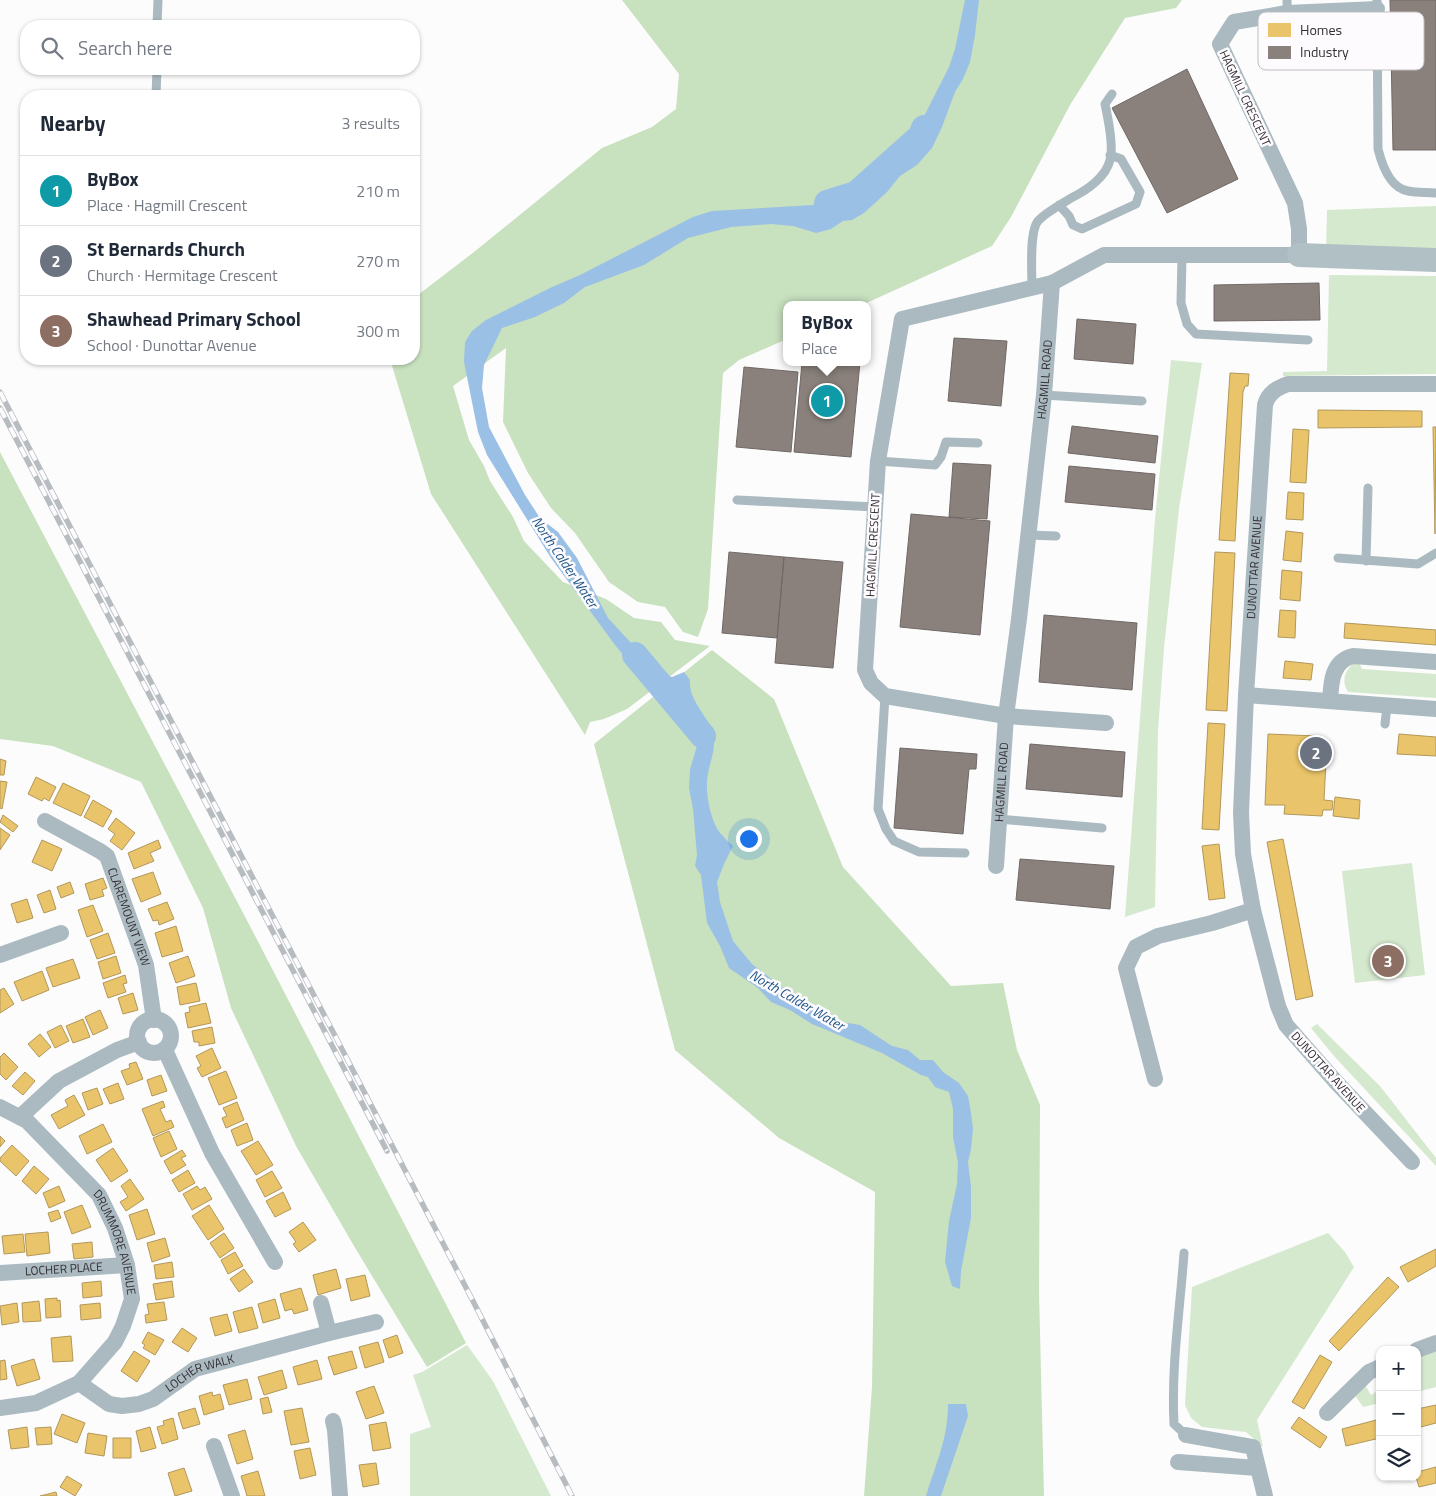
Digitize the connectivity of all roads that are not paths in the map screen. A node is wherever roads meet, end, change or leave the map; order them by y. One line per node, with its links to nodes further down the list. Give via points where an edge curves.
1 (158, 0): 6 (lane)
2 (1377, 5): 3 (street, HAGMILL CRESCENT)
3 (1287, 7): 4 (street, HAGMILL CRESCENT)
4 (1269, 12)
5 (1258, 15): 15 (street, HAGMILL CRESCENT, via 1234,22 1220,44 1295,203)
6 (158, 20)
7 (1377, 70): 12 (lane, via 1378,149 1382,166 1394,183 1406,191)
8 (157, 75): 9 (lane)
9 (156, 90)
10 (1112, 94): 11 (lane, via 1105,104 1110,128)
11 (1110, 155): 13 (lane, via 1103,174 1085,191); 13 (lane, via 1121,159 1140,192 1136,204 1082,229 1073,225)
12 (1436, 193)
13 (1059, 205): 18 (lane, via 1038,222 1031,249)
14 (1182, 256): 15 (street); 17 (street, via 1104,255); 19 (lane, via 1181,303 1186,324 1196,334)
15 (1299, 256): 16 (street)
16 (1436, 260)
17 (1052, 283): 18 (street, HAGMILL CRESCENT); 21 (street, HAGMILL ROAD)
18 (1032, 288): 24 (street, HAGMILL CRESCENT, via 902,319)
19 (1308, 340)
20 (1436, 384): 34 (street, DUNOTTAR AVENUE, via 1288,384 1267,398)
21 (1044, 395): 22 (lane); 28 (street, HAGMILL ROAD)
22 (1142, 401)
23 (978, 443): 24 (lane, via 946,442 935,465)
24 (878, 460): 27 (street, HAGMILL CRESCENT)
25 (1368, 488): 32 (lane)
26 (737, 500): 27 (lane)
27 (875, 507): 35 (street, HAGMILL CRESCENT, via 865,670 871,683)
28 (1028, 535): 29 (lane); 39 (street, HAGMILL ROAD)
29 (1056, 536)
30 (1436, 553): 32 (lane, via 1418,564)
31 (1338, 558): 32 (lane)
32 (1366, 561)
33 (1436, 662): 36 (street, via 1347,657 1334,669)
34 (1246, 695): 36 (street); 47 (street, DUNOTTAR AVENUE, via 1241,813 1243,854)
35 (885, 696): 39 (street); 45 (lane, via 878,809 886,829 894,841 919,852)
36 (1330, 701): 37 (street)
37 (1386, 706): 38 (street); 41 (lane)
38 (1436, 709)
39 (1006, 716): 40 (street); 42 (street, HAGMILL ROAD)
40 (1106, 723)
41 (1385, 724)
42 (999, 818): 44 (lane); 46 (street, HAGMILL ROAD)
43 (45, 820): 50 (street, CLAREMOUNT VIEW, via 107,856 146,965)
44 (1102, 828)
45 (965, 853)
46 (996, 866)
47 (1253, 910): 53 (street, via 1158,936 1136,947 1126,968); 56 (street, DUNOTTAR AVENUE, via 1286,1025)
48 (61, 933): 49 (street)
49 (0, 955)
50 (154, 1020): 51 (street, via 141,1027); 52 (street, via 164,1023 170,1031 170,1041)
51 (139, 1042): 52 (street, via 150,1053); 55 (street, via 59,1081)
52 (165, 1050): 58 (street, via 212,1154)
53 (1155, 1079)
54 (0, 1107): 55 (street, DRUMMORE AVENUE)
55 (20, 1117): 59 (street, DRUMMORE AVENUE, via 99,1195 115,1228)
56 (1412, 1162)
57 (1184, 1253): 71 (lane, via 1173,1403 1174,1424)
58 (275, 1262)
59 (126, 1265): 60 (street, LOCHER PLACE); 67 (street, DRUMMORE AVENUE, via 132,1300 123,1326 115,1342)
60 (0, 1274)
61 (321, 1303): 63 (street)
62 (376, 1322): 63 (street, LOCHER WALK)
63 (328, 1333): 67 (street, LOCHER WALK, via 195,1370 153,1399 139,1404 109,1404)
64 (1436, 1343): 65 (street)
65 (1421, 1349)
66 (1376, 1369): 69 (street)
67 (79, 1383): 68 (street, DRUMMORE AVENUE, via 36,1403)
68 (0, 1408)
69 (1327, 1413)
70 (337, 1426): 76 (street)
71 (1186, 1435): 74 (street, via 1253,1447)
72 (214, 1446): 75 (street)
73 (1178, 1462): 74 (street)
74 (1258, 1468): 77 (street)
75 (232, 1496)
76 (340, 1496)
77 (1265, 1496)

